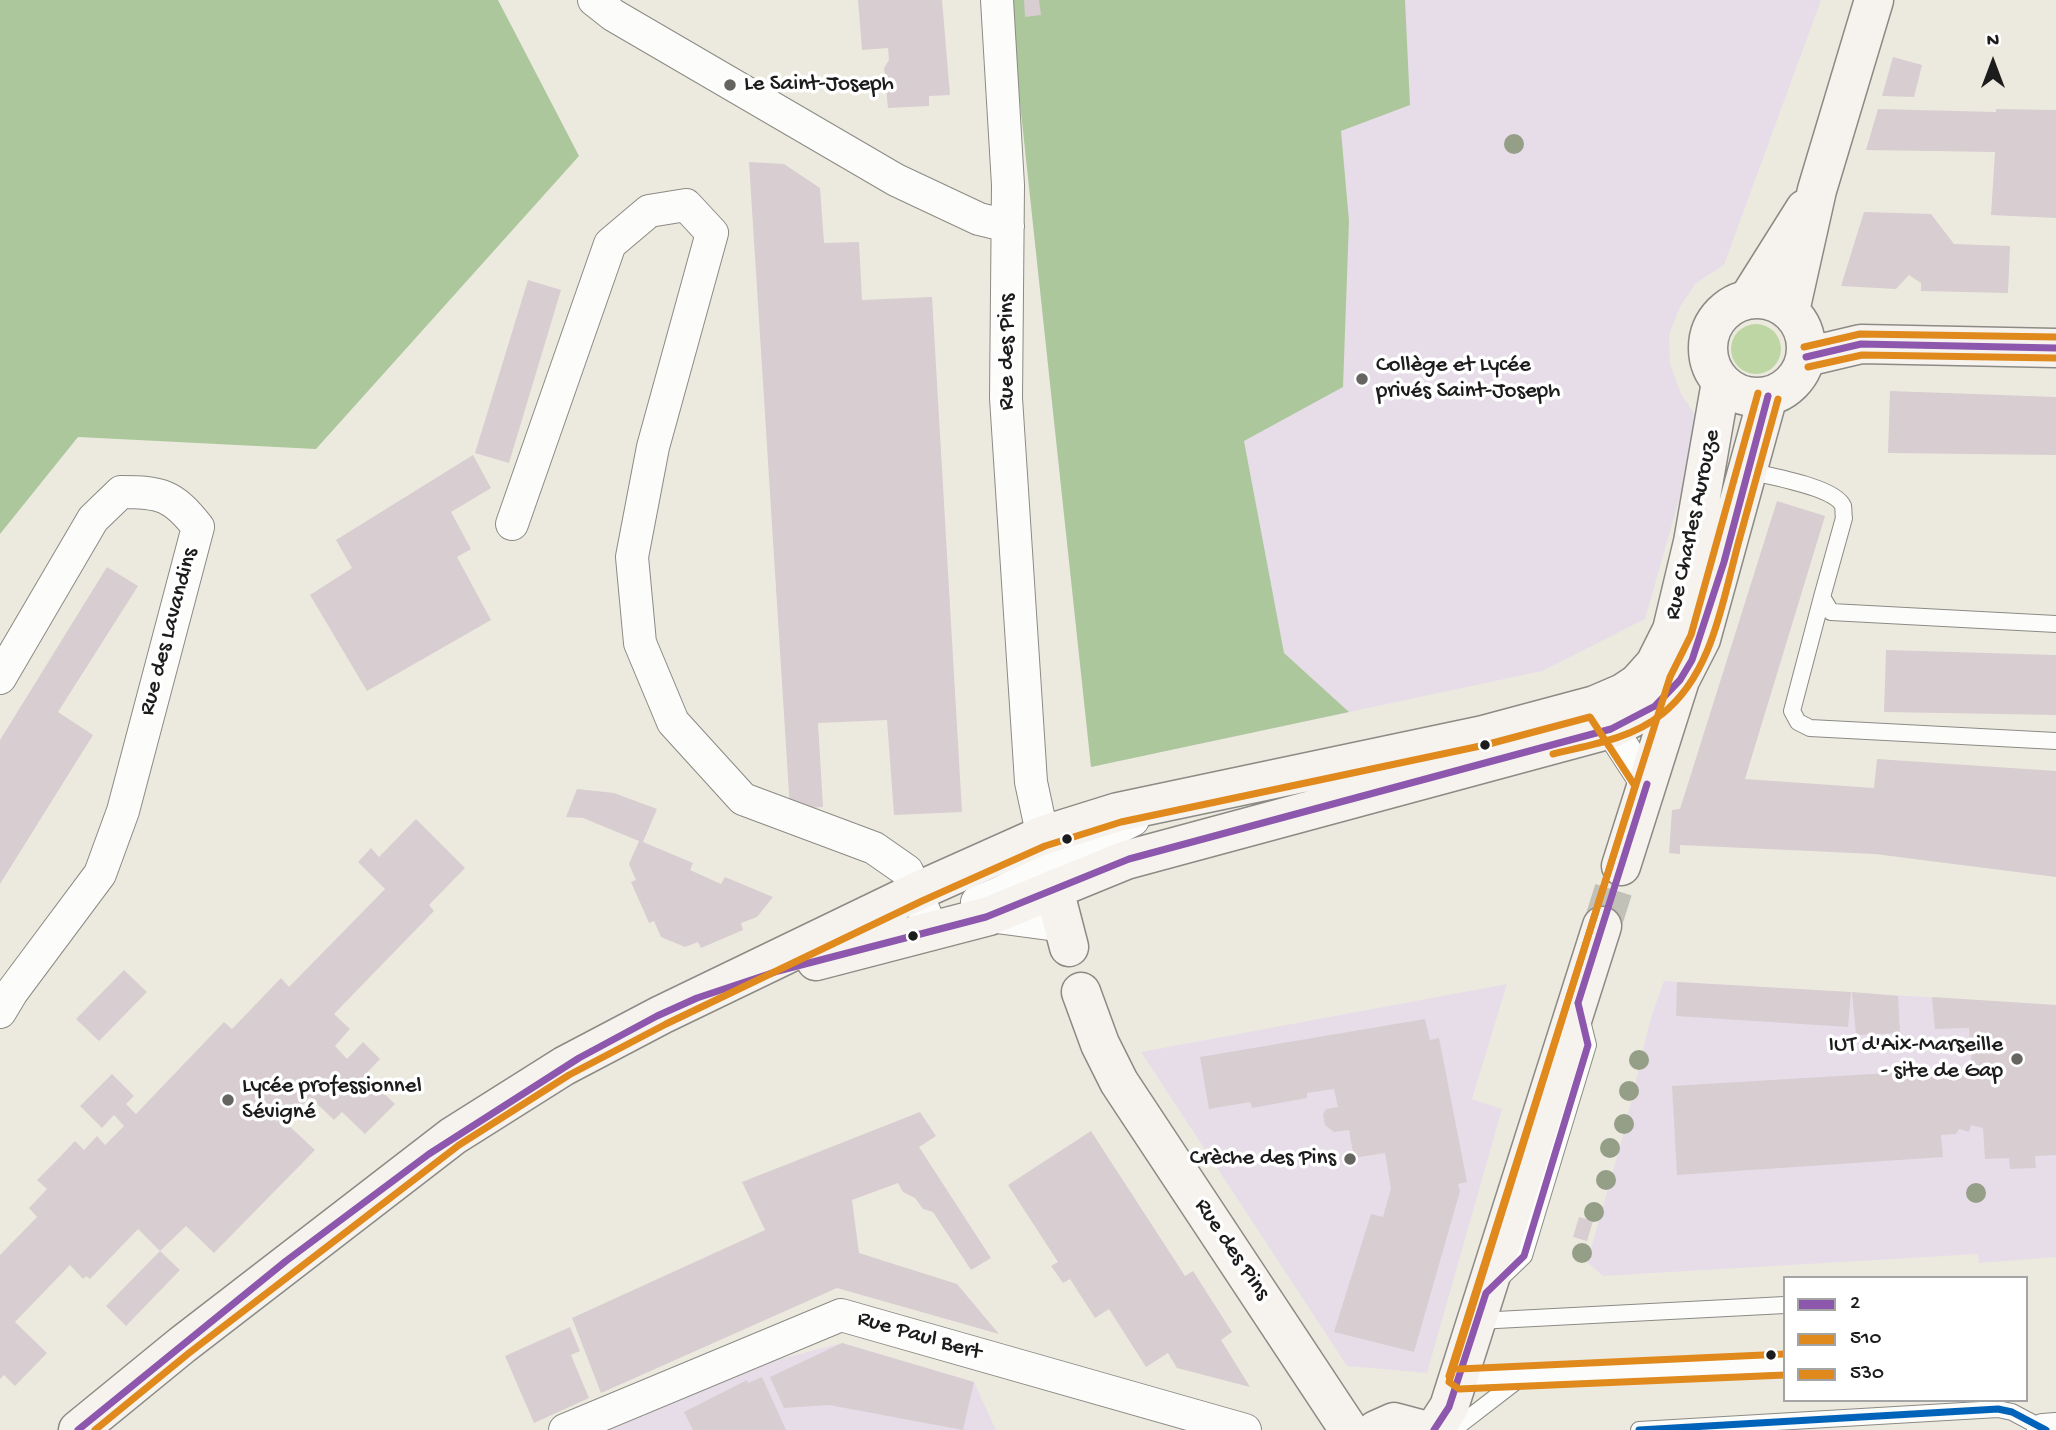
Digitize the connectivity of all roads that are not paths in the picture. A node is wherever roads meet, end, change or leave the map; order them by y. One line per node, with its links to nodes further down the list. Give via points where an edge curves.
1 (594, 0): 5 (street, via 612,15 896,180 979,219)
2 (997, 0): 5 (street, Rue des Pins)
3 (1874, 0): 4 (main road)
4 (1817, 190): 6 (main road); 7 (main road)
5 (1008, 226): 21 (street, Rue des Pins, via 1006,398 1031,782)
6 (1749, 298): 7 (main road, via 1774,301); 9 (main road, via 1734,303 1712,325 1707,355)
7 (1800, 334): 8 (main road, via 1861,344); 10 (main road, via 1794,380)
8 (2056, 348)
9 (1721, 382): 10 (main road, via 1745,396); 15 (main road, Rue Charles Aurouze)
10 (1768, 396): 11 (main road, Rue Charles Aurouze)
11 (1748, 471): 13 (lane, via 1819,490 1843,506 1844,518); 15 (main road, Rue Charles Aurouze, via 1701,639)
12 (512, 524): 24 (street, via 610,244 649,212 686,205 712,233 653,447 632,557 639,642 673,722 743,799 874,848 907,872)
13 (1822, 597): 14 (lane, via 1826,607 1840,615); 18 (lane, via 1792,711 1798,722 1810,727)
14 (2056, 624)
15 (1667, 672): 17 (main road, via 1655,706); 19 (main road, Rue Charles Aurouze)
16 (0, 678): 30 (street, Rue des Lavandins, via 93,519 121,492 157,492 184,509 198,527 118,824 100,874)
17 (1603, 717): 19 (street); 20 (main road, via 1483,735); 23 (main road, via 1126,860)
18 (2056, 741)
19 (1647, 785): 22 (main road, Rue Charles Aurouze)
20 (1184, 798): 21 (main road); 23 (street, via 1076,849)
21 (1041, 836): 23 (street, Rue des Pins); 24 (main road)
22 (1621, 866)
23 (1054, 889): 25 (main road); 27 (main road, Rue des Pins)
24 (926, 914): 25 (main road); 28 (main road); 28 (main road, via 863,947)
25 (989, 916): 27 (street)
26 (1602, 926): 32 (main road)
27 (1066, 937)
28 (715, 991): 38 (main road, via 564,1066 453,1136)
29 (1081, 992): 41 (main road, Rue des Pins, via 1119,1082)
30 (0, 1012)
31 (1783, 1305): 32 (lane)
32 (1482, 1307): 35 (main road)
33 (1783, 1364): 34 (lane)
34 (1523, 1376): 35 (lane); 45 (lane)
35 (1459, 1379): 44 (main road)
36 (1996, 1404): 46 (lane); 47 (lane)
37 (2056, 1429): 47 (street)
38 (78, 1430)
39 (565, 1430): 40 (street, Rue Paul Bert, via 841,1315)
40 (1245, 1430)
41 (1349, 1430)
42 (1376, 1430): 43 (main road, via 1394,1422)
43 (1424, 1430)
44 (1434, 1430)
45 (1453, 1430)
46 (1639, 1430)
47 (2045, 1430)

